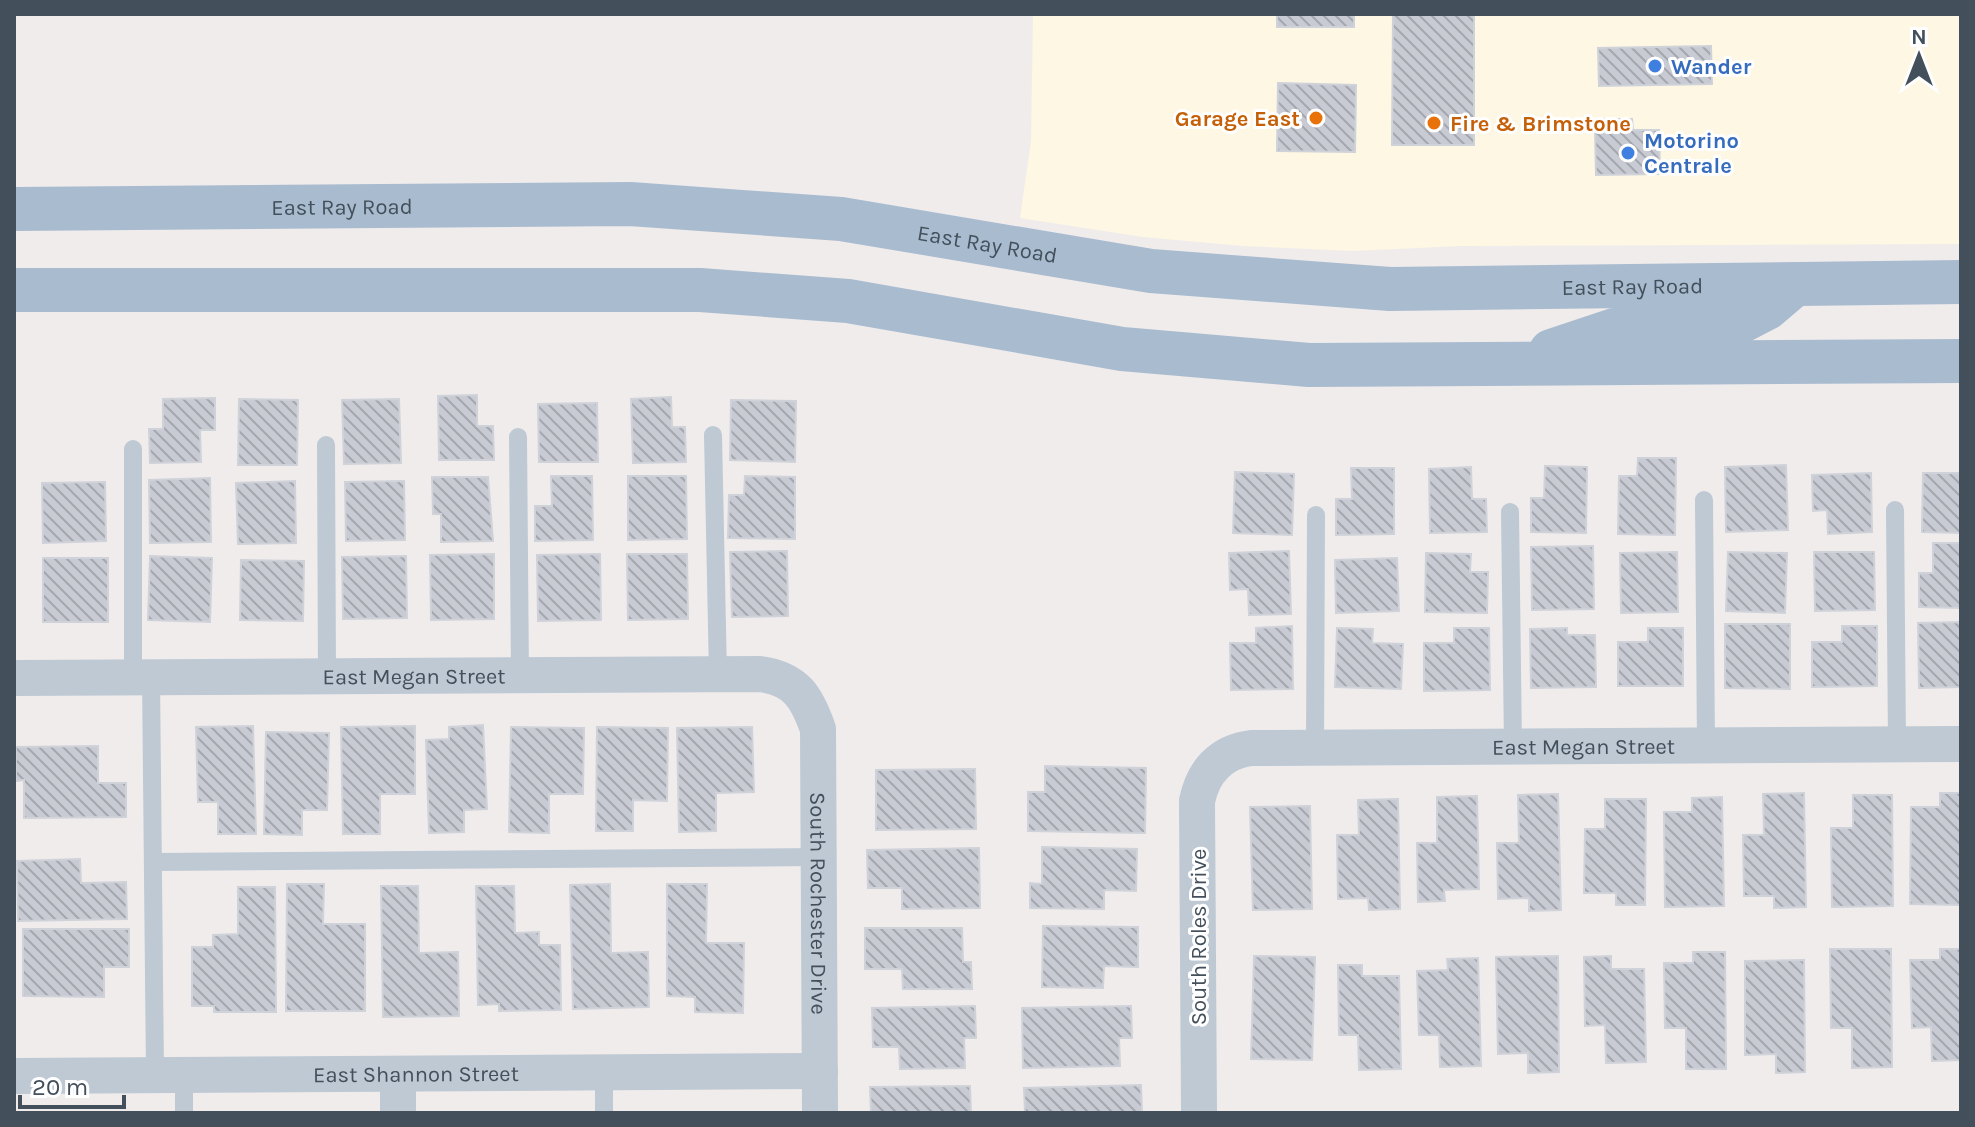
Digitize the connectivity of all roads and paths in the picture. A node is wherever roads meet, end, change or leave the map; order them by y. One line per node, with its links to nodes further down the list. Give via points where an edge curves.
1 (14, 209): 3 (main road, East Ray Road, via 630,204 841,219 1151,271 1390,289)
2 (1961, 282): 3 (main road, East Ray Road)
3 (1794, 285): 6 (main road, via 1742,321 1719,327 1614,330)
4 (14, 290): 6 (main road, via 700,290 848,301 1138,351 1309,365)
5 (1961, 361): 6 (main road)
6 (1514, 363)
7 (713, 435): 15 (lane)
8 (518, 437): 16 (lane)
9 (326, 445): 18 (lane)
10 (133, 449): 17 (lane)
11 (1704, 500): 24 (lane)
12 (1895, 510): 21 (lane)
13 (1510, 512): 23 (lane)
14 (1316, 515): 25 (lane)
15 (718, 675): 16 (street, East Megan Street); 20 (street, East Megan Street, via 780,678)
16 (520, 676): 18 (street, East Megan Street)
17 (142, 677): 18 (street, East Megan Street); 19 (street, East Megan Street); 28 (lane)
18 (327, 677)
19 (14, 678)
20 (806, 697): 27 (street, South Rochester Drive, via 818,729)
21 (1897, 744): 22 (street, East Megan Street); 24 (street, East Megan Street)
22 (1961, 744)
23 (1513, 746): 24 (street, East Megan Street); 25 (street, East Megan Street)
24 (1706, 746)
25 (1315, 747): 26 (street, East Megan Street, via 1242,749)
26 (1213, 766): 38 (street, South Roles Drive, via 1197,801)
27 (819, 857): 28 (lane); 29 (street, South Rochester Drive)
28 (153, 862): 32 (lane)
29 (820, 1071): 30 (street, East Shannon Street); 37 (street, South Rochester Drive)
30 (604, 1072): 31 (street, East Shannon Street); 36 (lane)
31 (398, 1074): 32 (street, East Shannon Street); 35 (street)
32 (170, 1075): 33 (street, East Shannon Street); 34 (lane)
33 (14, 1076)
34 (184, 1113)
35 (398, 1113)
36 (604, 1113)
37 (820, 1113)
38 (1199, 1113)

